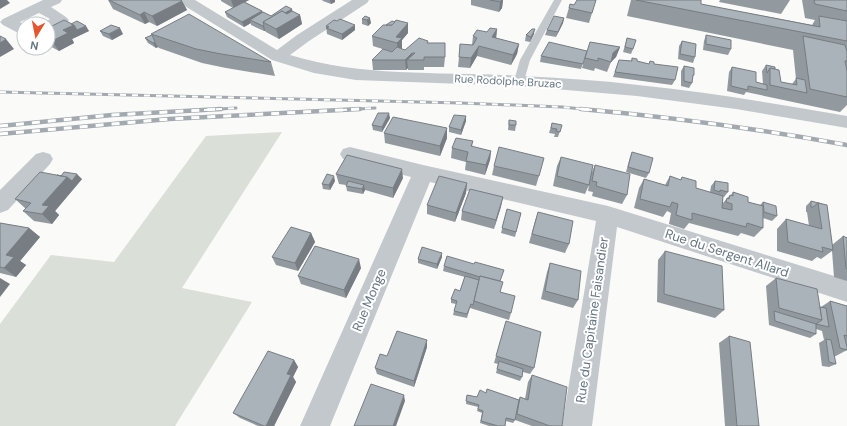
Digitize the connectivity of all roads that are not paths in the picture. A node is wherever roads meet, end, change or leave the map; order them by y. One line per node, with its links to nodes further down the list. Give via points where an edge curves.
1 (55, 0): 5 (street)
2 (185, 0): 12 (street, Rue Rodolphe Bruzac)
3 (362, 0): 12 (street)
4 (558, 0): 13 (lane, via 525,60)
5 (40, 7): 6 (street); 7 (street)
6 (21, 16)
7 (55, 16)
8 (56, 17): 10 (street, via 61,20)
9 (16, 18): 11 (street, via 8,22)
10 (56, 22)
11 (16, 26)
12 (278, 57): 13 (street, Rue Rodolphe Bruzac, via 314,68 356,75)
13 (519, 81): 14 (street, Rue Rodolphe Bruzac, via 644,91 736,102)
14 (847, 122)
15 (350, 154): 17 (street, Rue du Sergent Allard)
16 (43, 159): 18 (street)
17 (423, 173): 19 (street, Rue du Sergent Allard); 21 (street, Rue Monge)
18 (0, 204)
19 (608, 215): 20 (street, Rue du Sergent Allard); 22 (street, Rue du Capitaine Faisandier)
20 (847, 291)
21 (315, 426)
22 (576, 426)

